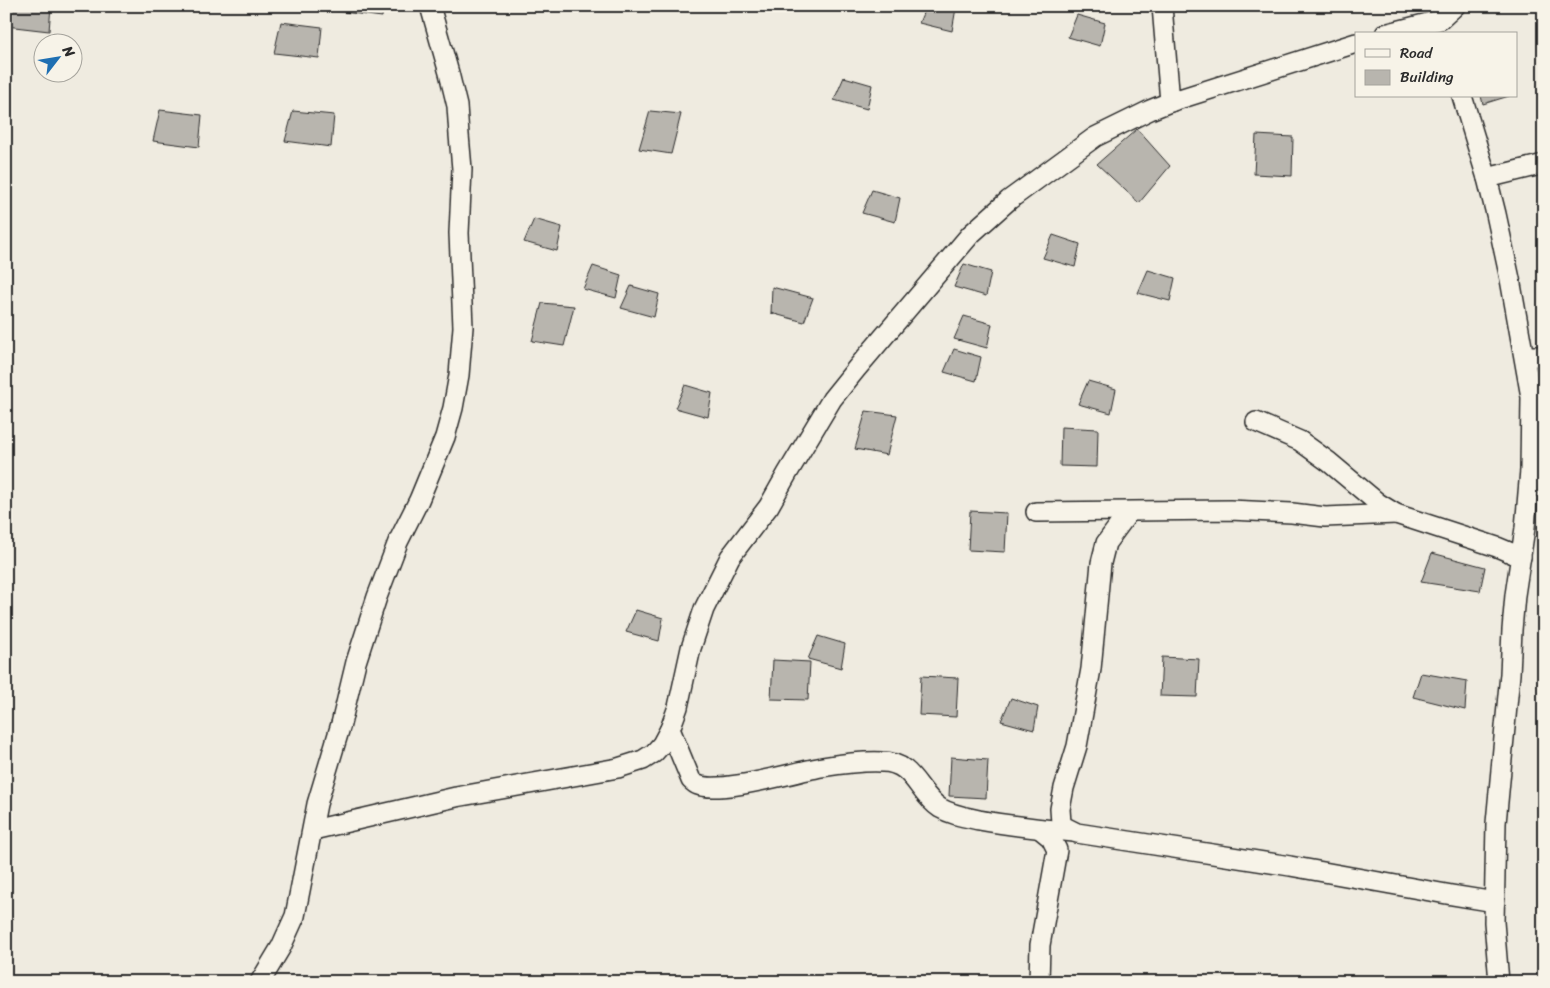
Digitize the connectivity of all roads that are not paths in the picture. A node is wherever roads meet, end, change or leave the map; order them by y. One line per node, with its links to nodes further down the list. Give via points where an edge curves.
1 (430, 6): 19 (street, via 457,106 461,152 459,232 463,326 459,375 445,437 398,542 356,662 317,804)
2 (1162, 6): 8 (street)
3 (1455, 6): 4 (street)
4 (1440, 20): 5 (street)
5 (1393, 32)
6 (1355, 43): 8 (street)
7 (1463, 98): 10 (street)
8 (1170, 102): 17 (street, via 1096,137 1008,200 971,234 832,399 769,506 730,557 704,609)
9 (1544, 164): 10 (street)
10 (1487, 178): 11 (street, via 1510,279)
11 (1534, 356): 16 (street, via 1530,470)
12 (1256, 422): 15 (street, via 1300,441)
13 (1036, 512): 14 (street)
14 (1129, 512): 15 (street, via 1230,510 1325,517); 20 (street, via 1106,543 1100,563 1091,669 1077,746 1060,809 1061,823)
15 (1396, 514): 16 (street)
16 (1521, 558): 21 (street, via 1496,823)
17 (670, 729): 18 (street, via 691,780 698,785 728,786 822,767 894,763 913,776 939,808 952,814); 19 (street, via 654,753 618,768 456,797)
18 (1040, 829): 20 (street); 23 (street, via 1051,838 1057,850 1040,945)
19 (313, 830): 22 (street, via 295,916)
20 (1077, 833): 21 (street)
21 (1494, 902): 24 (street)
22 (260, 982)
23 (1038, 982)
24 (1498, 982)

